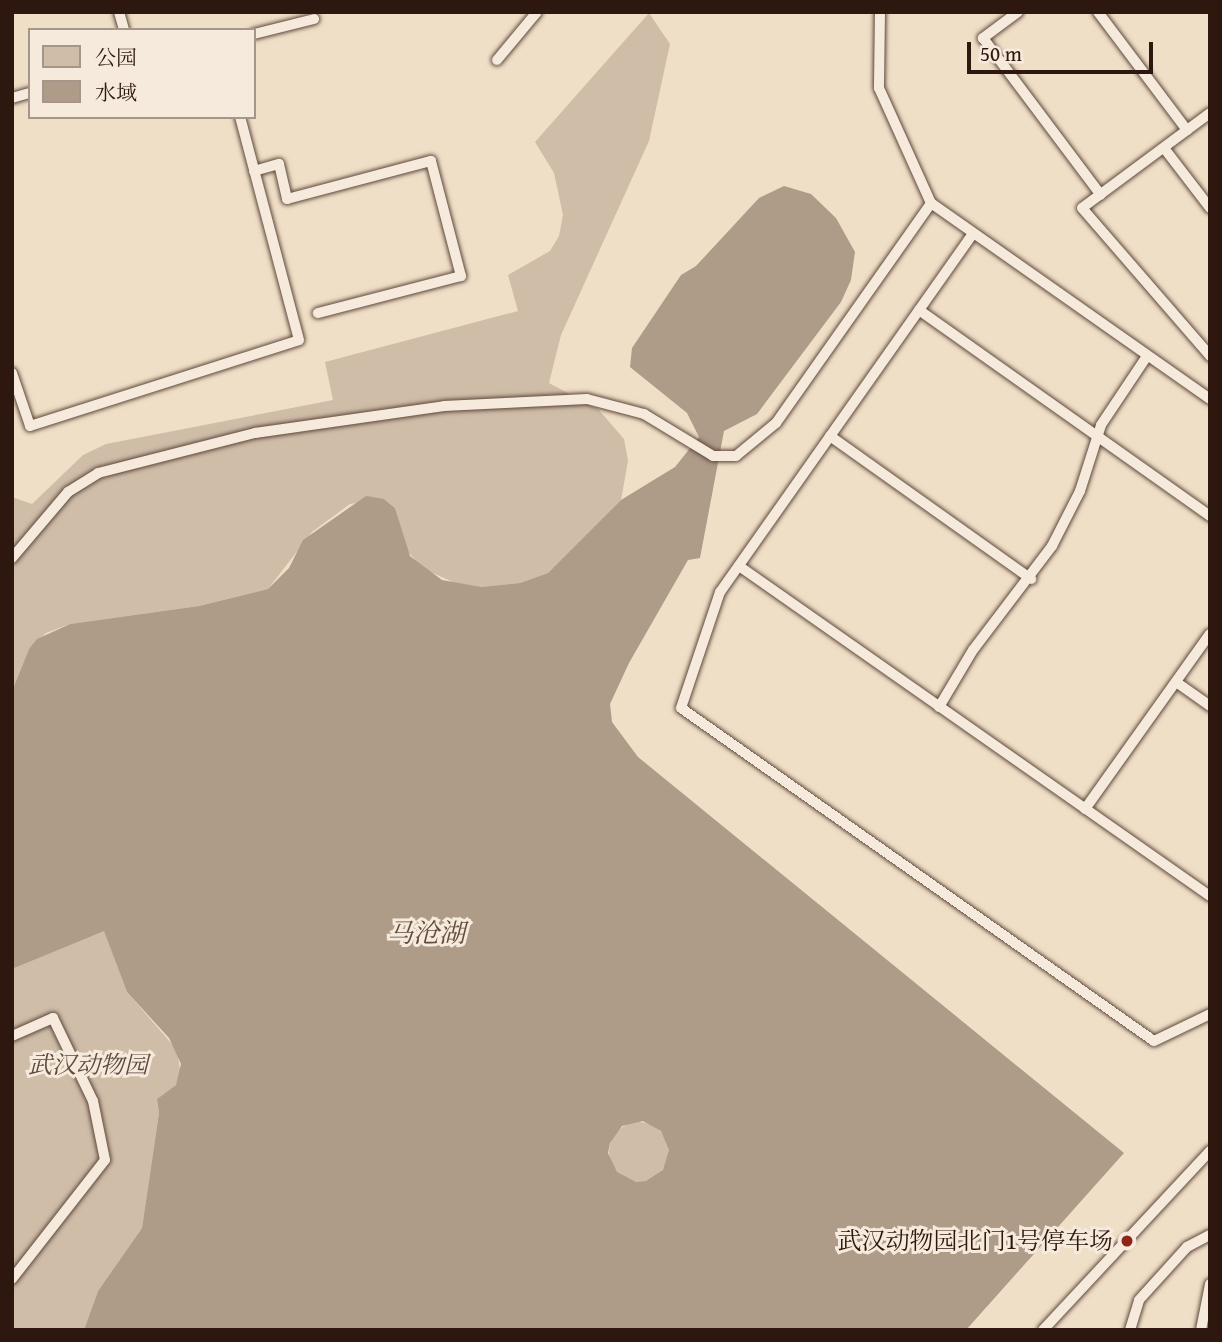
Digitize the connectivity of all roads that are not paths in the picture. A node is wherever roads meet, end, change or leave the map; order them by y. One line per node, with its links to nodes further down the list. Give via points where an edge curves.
1 (537, 12): 7 (lane)
2 (880, 12): 14 (lane, via 879,88)
3 (1018, 12): 13 (lane, via 983,38)
4 (1098, 12): 10 (lane)
5 (314, 19): 6 (lane)
6 (256, 34)
7 (496, 60)
8 (1210, 113): 10 (lane)
9 (241, 119): 12 (lane)
10 (1187, 131): 11 (lane)
11 (1164, 148): 13 (lane); 15 (lane)
12 (254, 171): 18 (lane, via 279,164 287,199 431,161 461,276); 21 (lane, via 299,340 30,426)
13 (1101, 195): 20 (lane, via 1082,208)
14 (931, 203): 16 (lane); 26 (lane, via 776,423 736,456 713,456 644,414 587,399 444,406 268,431 98,473 68,492)
15 (1210, 208)
16 (972, 235): 17 (lane); 19 (lane)
17 (919, 310): 23 (lane); 24 (lane)
18 (318, 313)
19 (1147, 356): 22 (lane); 24 (lane)
20 (1210, 356)
21 (12, 373)
22 (1210, 399)
23 (830, 436): 27 (lane); 28 (lane)
24 (1097, 436): 25 (lane); 28 (lane, via 1080,491)
25 (1210, 516)
26 (12, 558)
27 (738, 566): 32 (lane); 35 (lane, via 715,604 681,702 686,714 1154,1041)
28 (1031, 579): 32 (lane, via 973,650)
29 (1210, 634): 30 (lane)
30 (1176, 682): 31 (lane); 33 (lane)
31 (1210, 706)
32 (939, 707): 33 (lane)
33 (1085, 809): 34 (lane)
34 (1210, 896)
35 (1210, 1014)
36 (12, 1036): 39 (lane, via 53,1018 93,1101 105,1160)
37 (1210, 1151): 41 (lane)
38 (1210, 1235): 42 (lane, via 1187,1247 1139,1300)
39 (12, 1279)
40 (1210, 1284): 43 (lane)
41 (1043, 1330)
42 (1130, 1330)
43 (1201, 1330)

